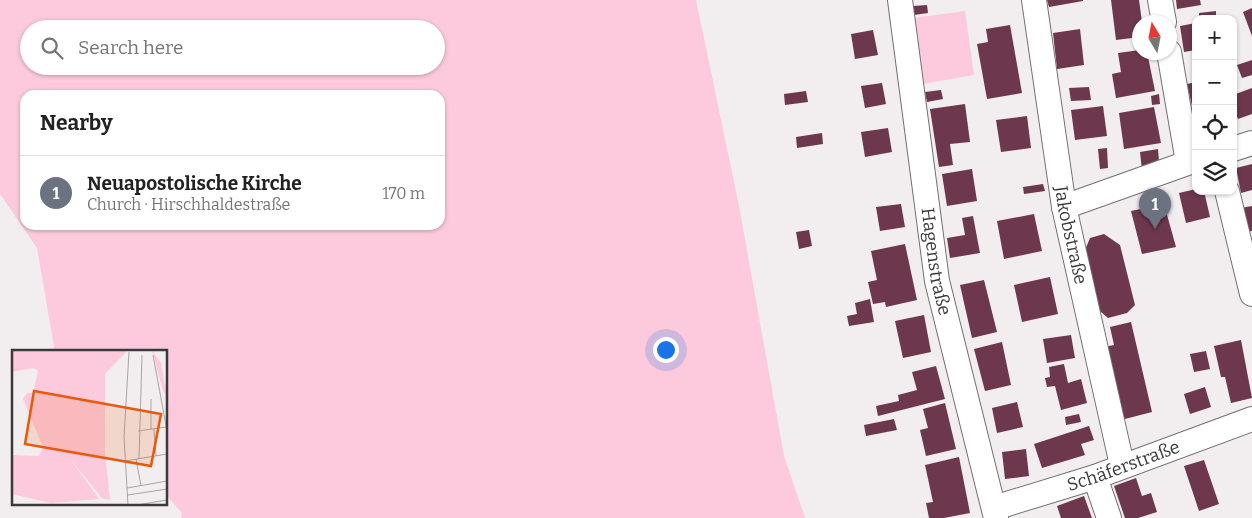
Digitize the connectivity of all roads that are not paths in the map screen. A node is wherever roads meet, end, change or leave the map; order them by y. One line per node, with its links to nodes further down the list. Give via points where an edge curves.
1 (900, 0): 15 (street, Hagenstraße, via 937,281)
2 (1034, 0): 10 (street, Jakobstraße)
3 (1160, 0): 4 (street)
4 (1163, 15)
5 (1171, 60): 8 (street)
6 (1252, 143): 7 (street)
7 (1237, 148)
8 (1192, 161): 10 (street)
9 (1228, 195): 11 (street)
10 (1064, 207): 13 (street, Jakobstraße)
11 (1252, 294)
12 (1252, 420): 13 (street, Schäferstraße)
13 (1122, 465): 14 (street, Schäferstraße)
14 (1095, 477): 15 (street, Schäferstraße); 16 (street)
15 (995, 513)
16 (1109, 518)

